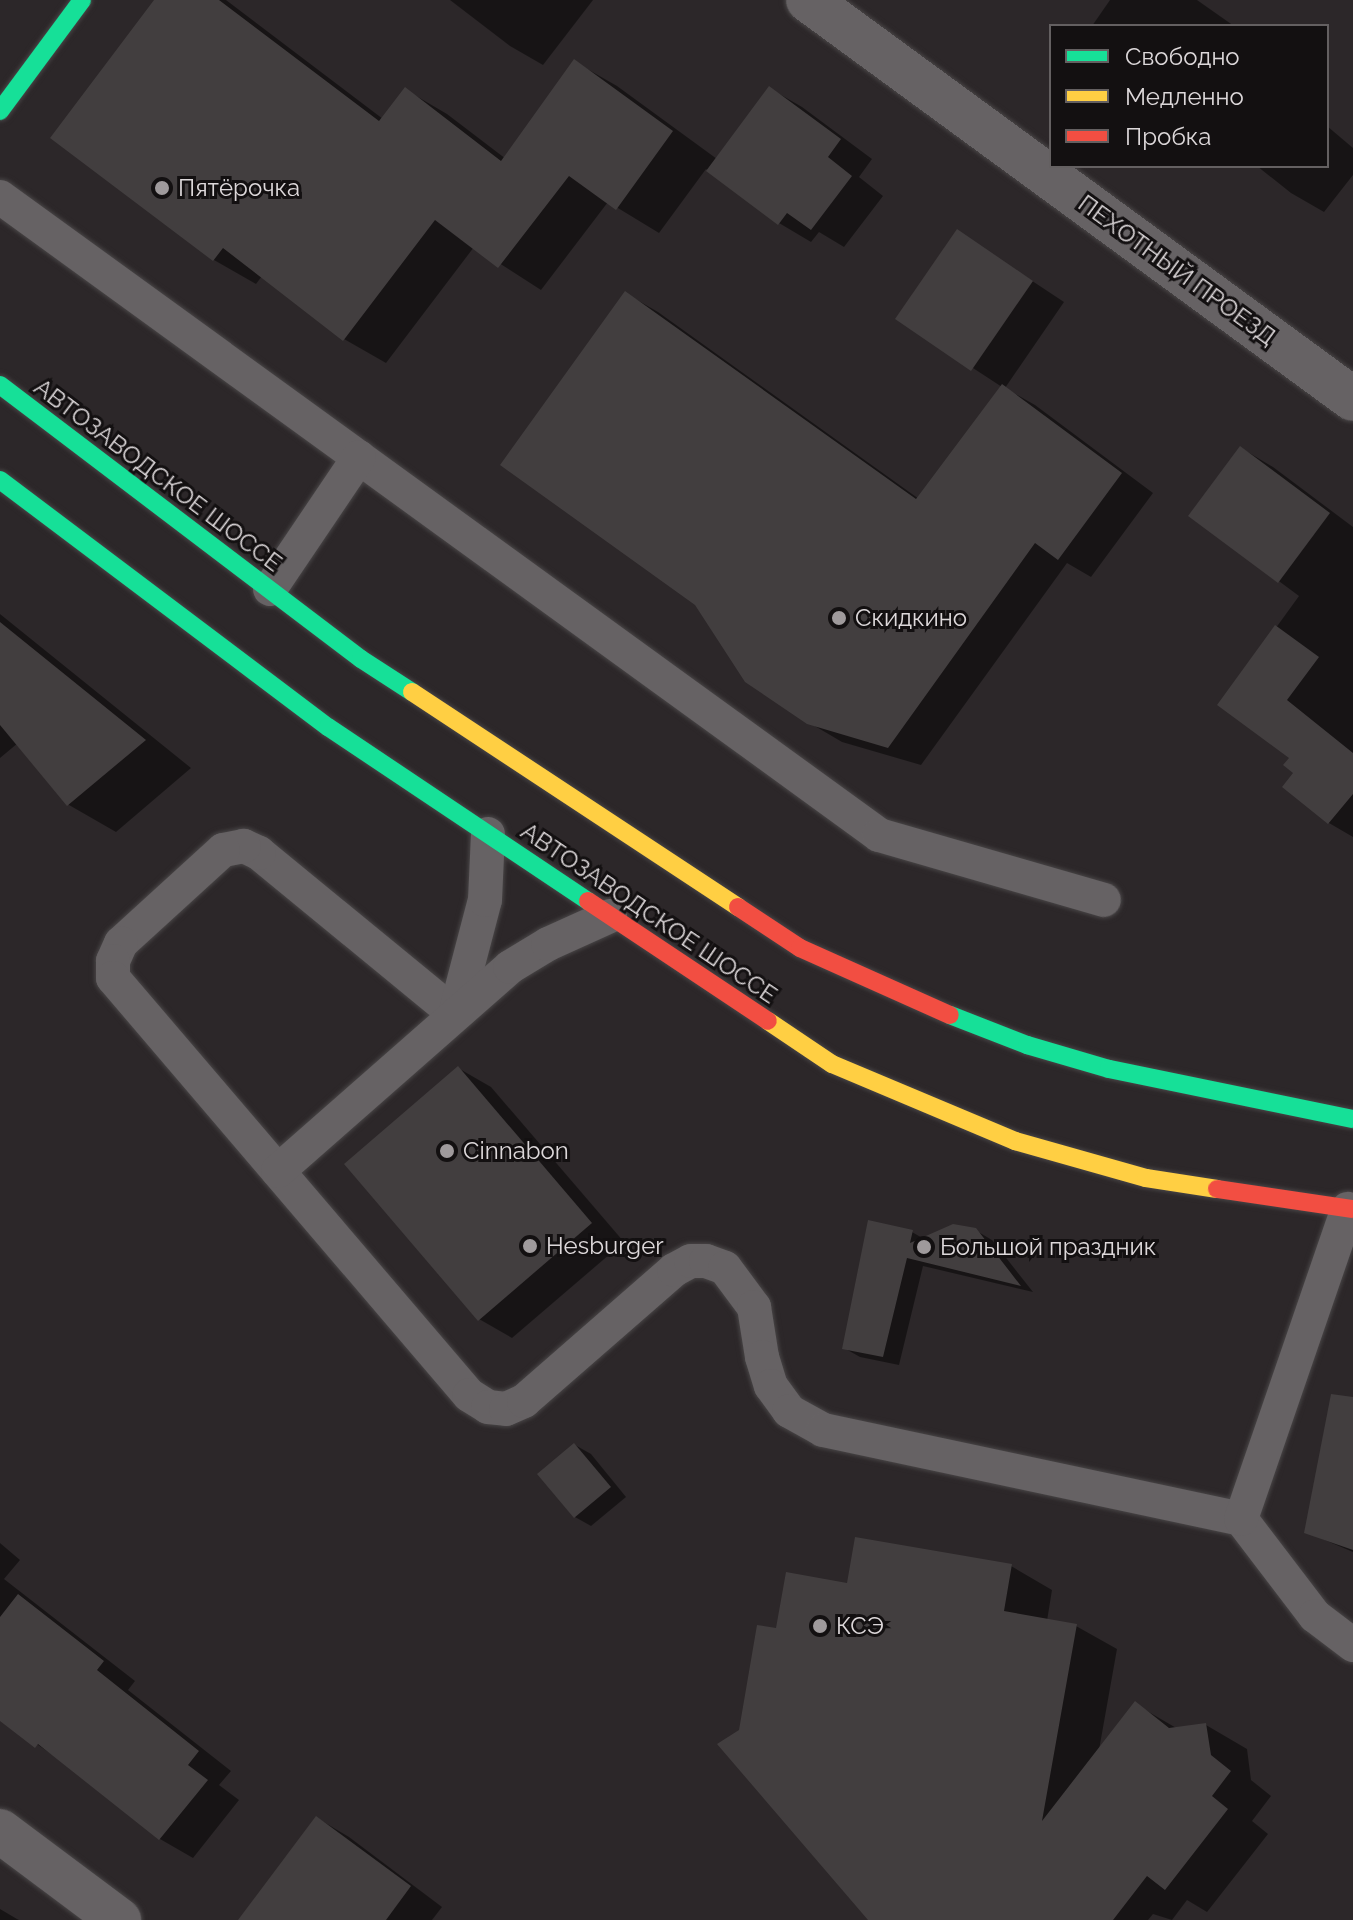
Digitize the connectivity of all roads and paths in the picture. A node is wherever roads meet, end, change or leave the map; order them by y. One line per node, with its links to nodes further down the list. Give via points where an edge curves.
1 (82, 0): 3 (main road)
2 (808, 0): 7 (street, ПЕХОТНЫЙ ПРОЕЗД)
3 (11, 74): 4 (main road)
4 (0, 111)
5 (0, 197): 8 (lane)
6 (0, 385): 10 (main road, АВТОЗАВОДСКОЕ ШОССЕ)
7 (1353, 399)
8 (359, 457): 10 (lane); 12 (lane, via 879,835)
9 (0, 480): 11 (main road, АВТОЗАВОДСКОЕ ШОССЕ, via 328,727)
10 (270, 589): 15 (main road, АВТОЗАВОДСКОЕ ШОССЕ, via 361,659 800,948 913,1001 1027,1045 1109,1069)
11 (488, 834): 13 (main road, АВТОЗАВОДСКОЕ ШОССЕ); 14 (lane, via 485,900)
12 (1104, 900)
13 (610, 916): 14 (lane, via 538,949); 17 (main road, АВТОЗАВОДСКОЕ ШОССЕ, via 832,1064 1015,1141 1146,1178)
14 (455, 1014): 16 (lane); 16 (lane, via 259,853 244,846 223,850 121,943 113,978)
15 (1353, 1119)
16 (278, 1171): 18 (lane, via 469,1395 488,1407 506,1409 524,1401 674,1270 691,1261 706,1261 725,1268 754,1307 771,1386 789,1411 823,1430)
17 (1350, 1209): 18 (lane)
18 (1241, 1519): 19 (lane, via 1315,1616)
19 (1353, 1645)
20 (0, 1831): 21 (street)
21 (119, 1920)

